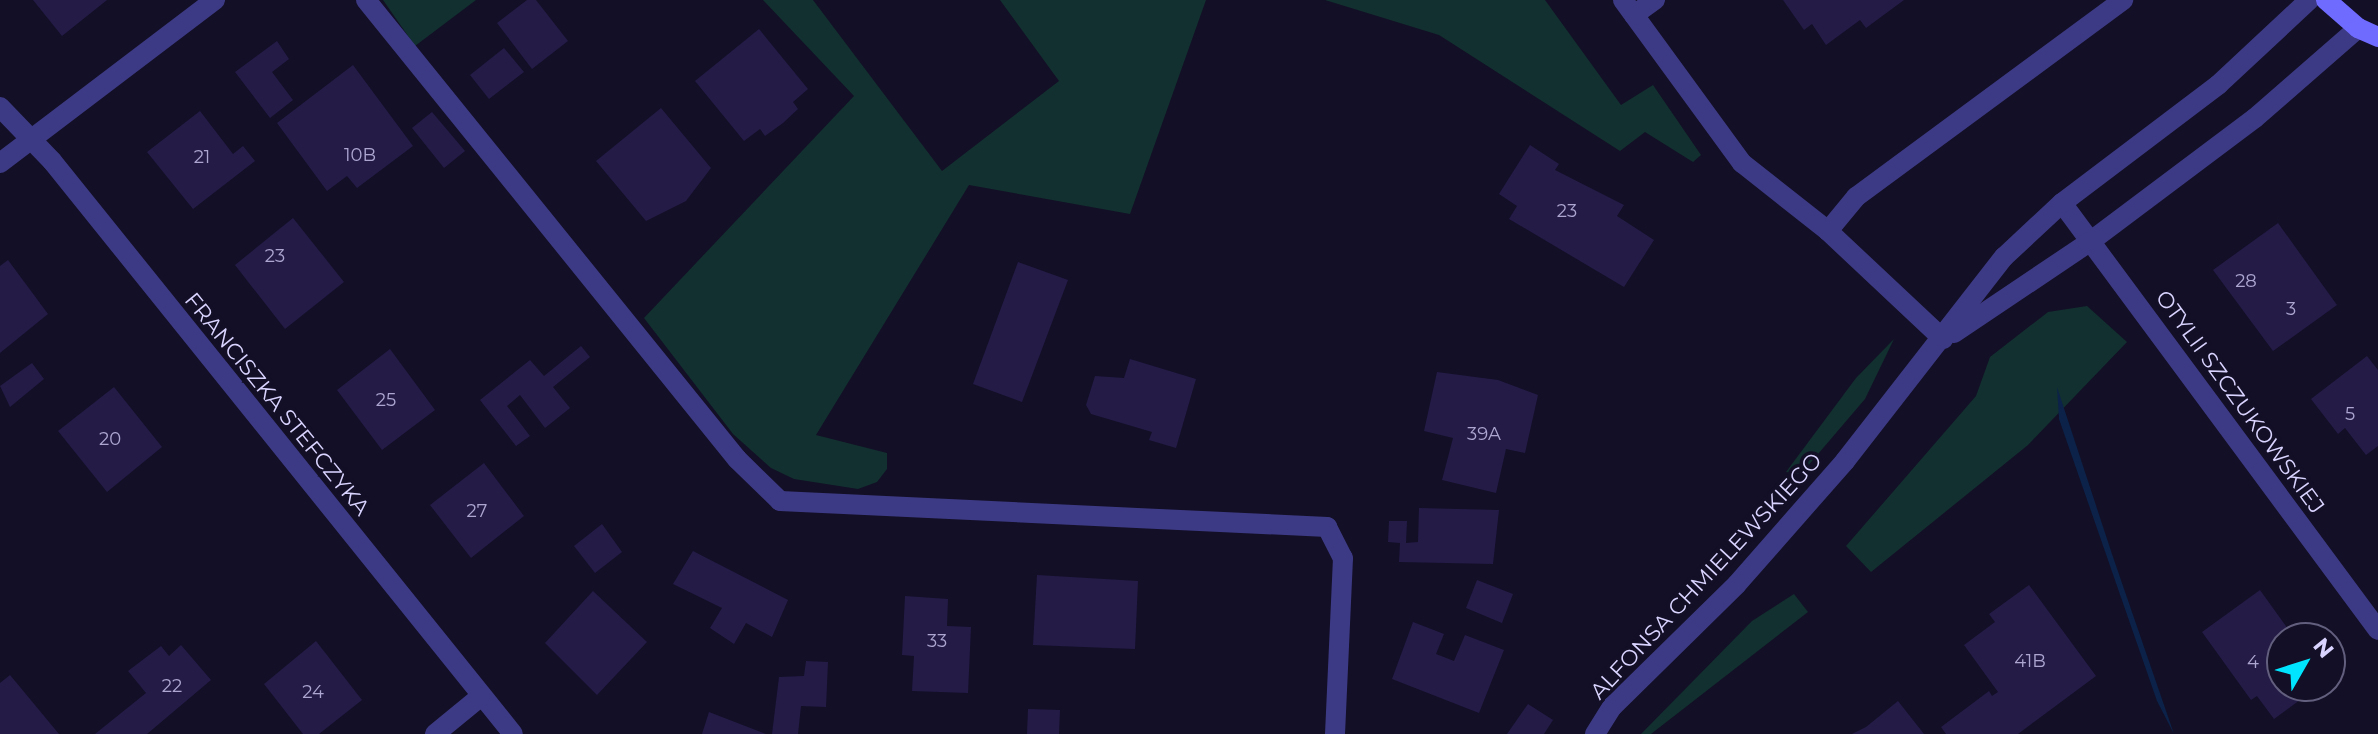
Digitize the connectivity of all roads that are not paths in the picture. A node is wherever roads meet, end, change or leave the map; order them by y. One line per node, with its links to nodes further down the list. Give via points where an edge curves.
1 (215, 0): 11 (street)
2 (366, 0): 21 (street, via 737,459 780,501 1327,527 1343,558)
3 (1655, 0): 7 (street)
4 (2123, 0): 14 (street, via 1856,197)
5 (2309, 0): 13 (street, ALFONSA CHMIELEWSKIEGO, via 2218,85)
6 (2326, 0): 8 (main road)
7 (1629, 8): 14 (street, via 1742,163)
8 (2358, 28): 9 (main road); 15 (street, ALFONSA CHMIELEWSKIEGO, via 2255,118)
9 (2378, 37)
10 (0, 107): 11 (street, FRANCISZKA STEFCZYKA)
11 (33, 140): 12 (street); 18 (street, FRANCISZKA STEFCZYKA)
12 (0, 163)
13 (2062, 203): 15 (street, OTYLII SZCZUKOWSKIEJ); 16 (street, ALFONSA CHMIELEWSKIEGO, via 2004,257)
14 (1828, 231): 16 (street)
15 (2091, 241): 16 (street, ALFONSA CHMIELEWSKIEGO); 17 (street, OTYLII SZCZUKOWSKIEJ)
16 (1943, 339): 22 (street, ALFONSA CHMIELEWSKIEGO, via 1747,573 1612,707)
17 (2378, 630)
18 (480, 697): 19 (street); 20 (street, FRANCISZKA STEFCZYKA)
19 (435, 734)
20 (513, 734)
21 (1335, 734)
22 (1595, 734)

